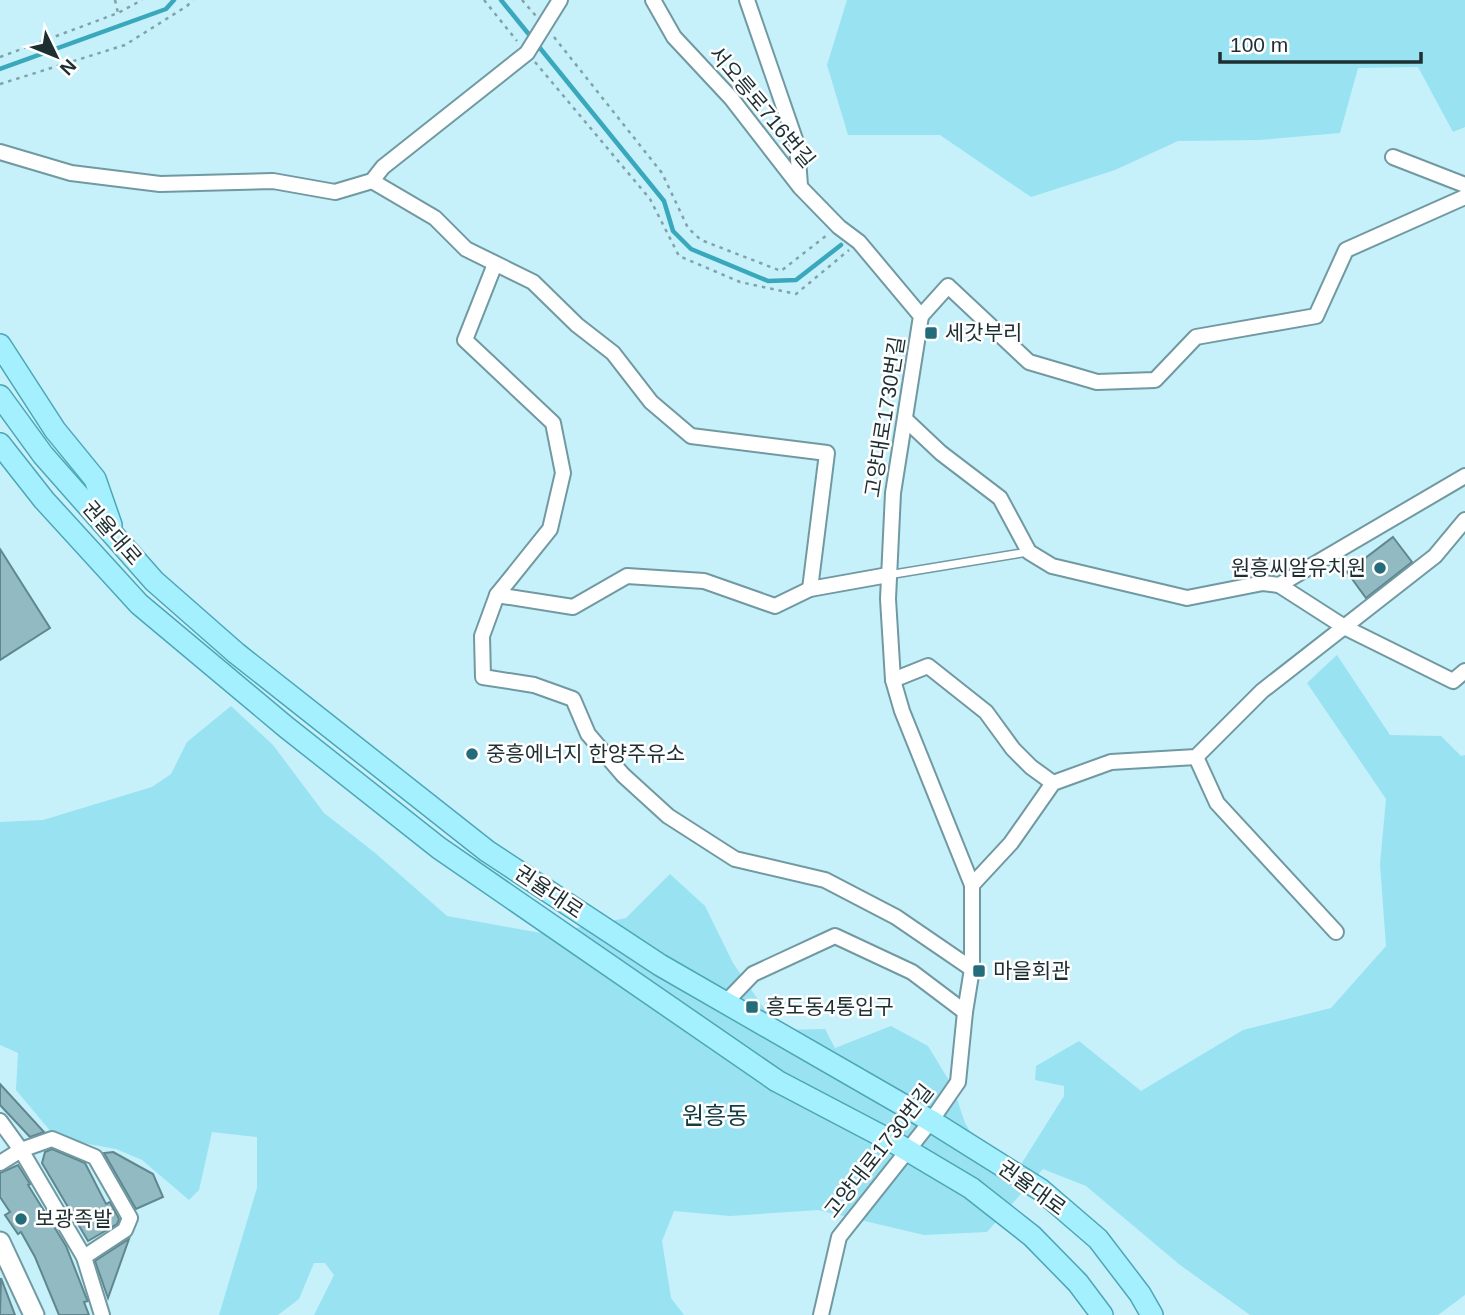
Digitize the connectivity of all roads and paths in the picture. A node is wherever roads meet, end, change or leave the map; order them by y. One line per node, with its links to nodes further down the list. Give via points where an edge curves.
1 (115, 0): 9 (path)
2 (142, 0): 9 (path)
3 (192, 0): 12 (path, via 125,45)
4 (484, 0): 10 (path)
5 (522, 0): 10 (path)
6 (560, 0): 10 (street)
7 (653, 0): 17 (street, 서오릉로716번길, via 674,37 731,98)
8 (747, 0): 17 (street, 서오릉로716번길, via 797,145)
9 (118, 13): 11 (path)
10 (536, 41): 15 (street, via 383,167); 19 (path, via 662,173 688,228 701,240 782,271); 20 (path, via 554,82 650,199 679,256 740,282 796,294)
11 (0, 57)
12 (0, 84)
13 (0, 152): 15 (street, via 71,173 160,184 273,181 335,192)
14 (1393, 157): 16 (street)
15 (372, 181): 21 (street, via 435,218 466,249)
16 (1465, 186)
17 (800, 187): 19 (street, 고양대로1730번길)
18 (1465, 197): 22 (street, via 1346,250 1316,316 1196,337 1155,380 1097,382 1029,362 948,286)
19 (839, 227): 20 (street, 고양대로1730번길)
20 (859, 242): 22 (street, 고양대로1730번길)
21 (495, 264): 33 (street, via 533,282 613,353 651,402 691,436 827,453); 34 (street, via 465,340 553,423 563,473 550,530)
22 (921, 316): 25 (street, 고양대로1730번길)
23 (0, 345): 29 (main road, via 55,430 95,479)
24 (0, 396): 29 (main road, 권율대로, via 43,455)
25 (906, 421): 30 (street, via 1000,498); 31 (street, 고양대로1730번길, via 893,494)
26 (0, 444): 48 (main road, 권율대로, via 44,500 139,604 428,840 777,1081)
27 (1465, 476): 32 (street)
28 (1462, 528): 35 (street, via 1435,556)
29 (115, 537): 43 (main road, 권율대로, via 154,581 236,653 488,851)
30 (1029, 552): 31 (lane); 32 (street, via 1052,566 1187,598 1263,583)
31 (888, 575): 33 (street); 37 (street, 고양대로1730번길)
32 (1279, 585): 35 (street)
33 (810, 589): 34 (street, via 775,606 705,581 627,576 573,607)
34 (497, 595): 42 (street, via 482,636 483,677 534,685 573,699 589,734 622,775 668,816 735,859 825,880 896,918)
35 (1346, 628): 36 (street, via 1453,681); 38 (street, via 1262,691)
36 (1465, 671)
37 (893, 680): 39 (street, via 928,666 986,712 1013,749); 40 (street, 고양대로1730번길)
38 (1196, 757): 39 (street, via 1111,762); 41 (street, via 1217,803)
39 (1053, 783): 40 (street, via 1011,843)
40 (972, 885): 42 (street, 고양대로1730번길)
41 (1336, 932)
42 (972, 969): 44 (street, 고양대로1730번길)
43 (724, 1004): 44 (street, via 753,974 835,936 912,972); 46 (main road, 권율대로)
44 (965, 1012): 46 (street, 고양대로1730번길, via 958,1082)
45 (0, 1121): 47 (street)
46 (931, 1121): 48 (street, 고양대로1730번길); 56 (main road, 권율대로, via 1041,1190 1098,1239)
47 (21, 1150): 49 (street); 51 (street); 51 (street, via 52,1139 95,1157 130,1218 125,1230)
48 (908, 1150): 54 (street, 고양대로1730번길, via 839,1237); 55 (main road, 권율대로, via 971,1188 1032,1236)
49 (0, 1163)
50 (0, 1242): 52 (main road)
51 (84, 1258): 53 (street)
52 (34, 1315)
53 (103, 1315)
54 (821, 1315)
55 (1102, 1315)
56 (1152, 1315)

